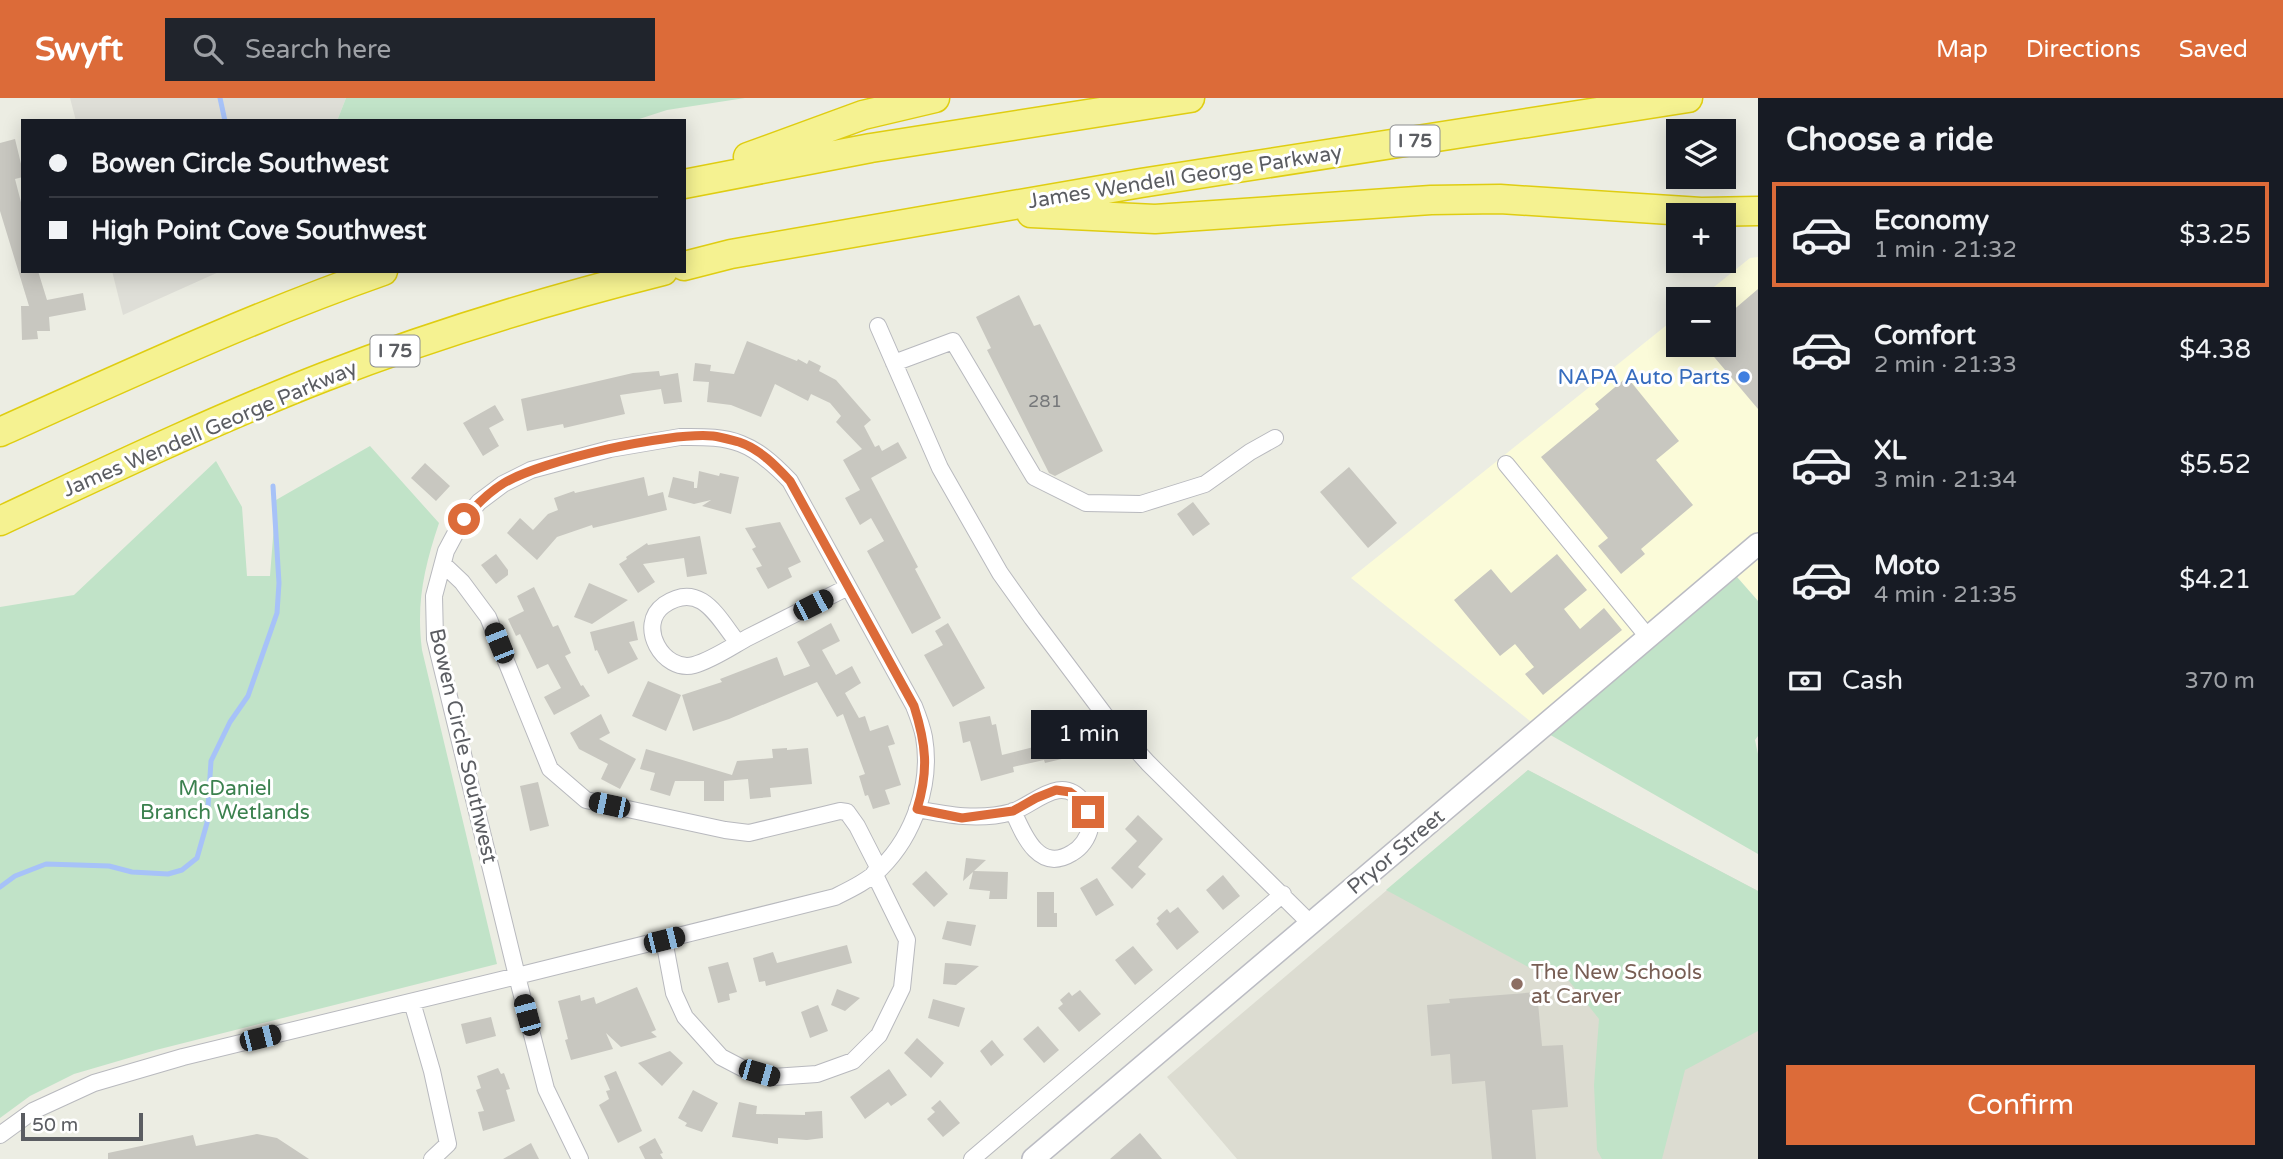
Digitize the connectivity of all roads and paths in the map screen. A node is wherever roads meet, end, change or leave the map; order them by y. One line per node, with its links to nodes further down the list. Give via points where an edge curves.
1 (935, 98): 4 (highway, via 863,116)
2 (1190, 98): 5 (highway)
3 (1688, 98): 6 (highway, James Wendell George Parkway / I 75, via 1141,183)
4 (686, 181)
5 (686, 182)
6 (1027, 208): 7 (highway, via 1155,219 1500,199 1701,212); 8 (highway, James Wendell George Parkway / I 75, via 957,214)
7 (1758, 211)
8 (686, 265)
9 (377, 273): 13 (highway, via 204,340)
10 (655, 273): 16 (highway, James Wendell George Parkway / I 75, via 440,335 326,377)
11 (878, 326): 12 (street)
12 (894, 363): 14 (street, via 953,341 1034,477 1086,503 1141,504 1205,484); 25 (street, via 940,468 1000,573 1032,618 1104,714 1148,763)
13 (0, 432)
14 (1275, 438)
15 (1506, 464): 20 (street)
16 (0, 521)
17 (1758, 544): 20 (main road, Pryor Street)
18 (443, 564): 19 (street, Bowen Circle Southwest, via 461,523 479,502 531,470 610,449 714,436 742,443 771,461 790,481); 24 (street, via 488,617 550,769 586,800 748,833 847,812); 28 (street, Bowen Circle Southwest, via 434,596 435,639)
19 (848, 587): 21 (street); 22 (street, Bowen Circle Southwest, via 914,706 924,736 926,764)
20 (1648, 637): 26 (main road, Pryor Street)
21 (738, 643): 21 (street, via 694,665 681,666 655,645 655,617 674,599 700,599)
22 (917, 809): 23 (street, via 962,818); 24 (street, Bowen Circle Southwest, via 898,847)
23 (1013, 811): 23 (street, via 1056,790 1070,792 1082,801 1090,826 1079,849 1051,859 1028,843)
24 (876, 871): 27 (street, Bowen Circle Southwest, via 835,897); 27 (street, via 906,940 901,988 879,1035 853,1060 817,1074 773,1077 720,1057 685,1017 674,993)
25 (1283, 894): 26 (street); 33 (street)
26 (1311, 924): 34 (main road, Pryor Street)
27 (664, 940): 28 (street, Bowen Circle Southwest)
28 (517, 976): 29 (street, Bowen Circle Southwest); 32 (street, Bowen Circle Southwest, via 547,1089)
29 (412, 1002): 30 (street, Bowen Circle Southwest, via 94,1083 33,1111); 31 (street, via 448,1144)
30 (0, 1135)
31 (432, 1159)
32 (580, 1159)
33 (972, 1159)
34 (1033, 1159)

